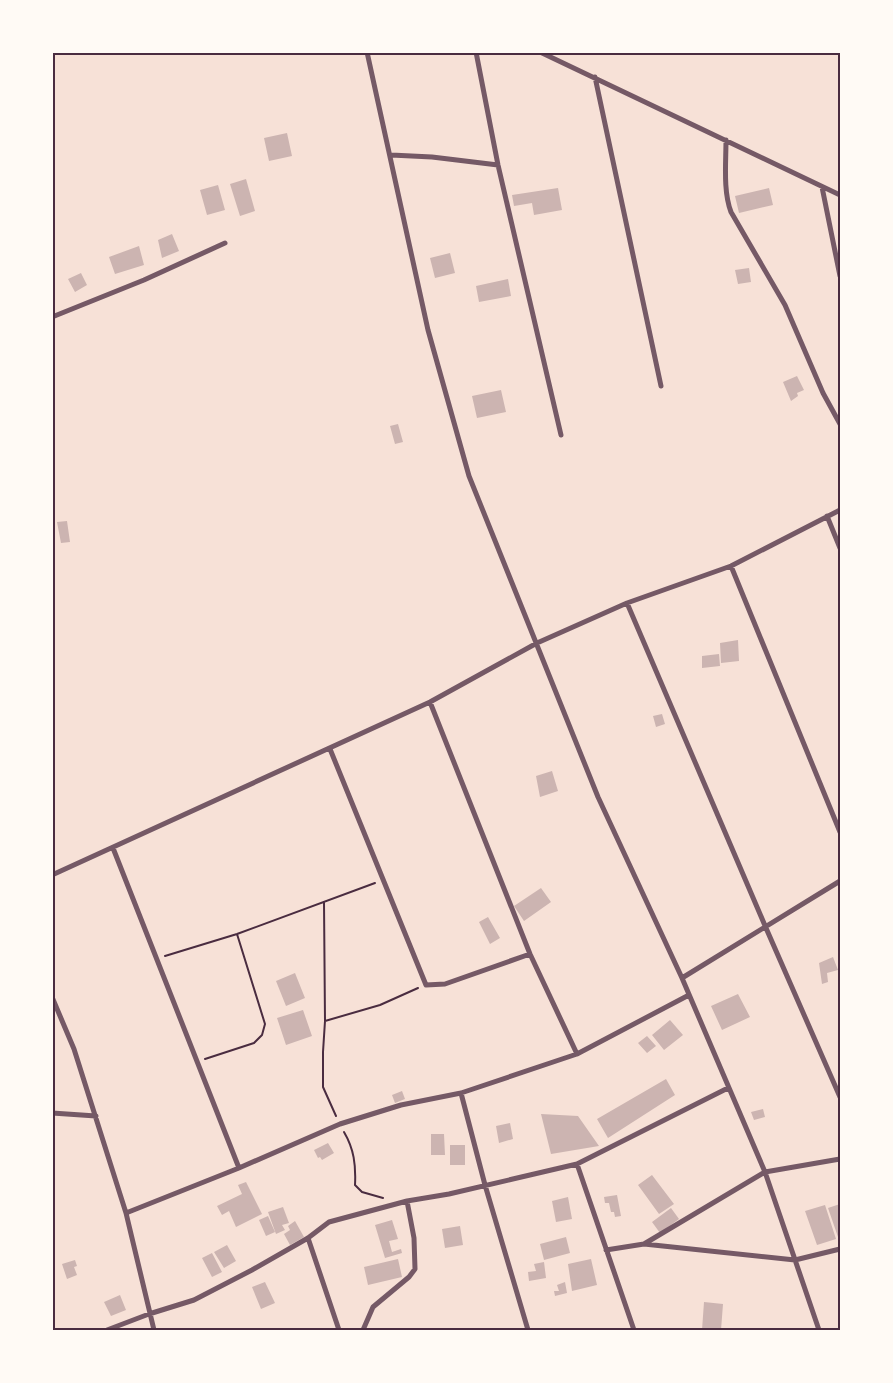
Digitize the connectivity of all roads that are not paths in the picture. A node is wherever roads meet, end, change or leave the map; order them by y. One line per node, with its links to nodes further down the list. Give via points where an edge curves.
1 (367, 52): 6 (street)
2 (476, 52): 7 (street)
3 (540, 52): 4 (street)
4 (595, 77): 5 (street); 13 (street)
5 (726, 141): 8 (street); 14 (street, via 731,212 785,305)
6 (391, 155): 7 (street); 21 (street, via 428,330 469,476)
7 (498, 165): 15 (street)
8 (822, 187): 9 (street); 11 (street)
9 (840, 195)
10 (225, 243): 12 (street)
11 (840, 276)
12 (52, 317)
13 (660, 386)
14 (840, 424)
15 (561, 435)
16 (840, 510): 17 (street)
17 (827, 516): 18 (street); 19 (street)
18 (840, 548)
19 (731, 566): 20 (street); 24 (street)
20 (627, 603): 21 (street); 28 (street)
21 (537, 643): 22 (street); 30 (street, via 598,797)
22 (430, 702): 23 (street); 29 (street)
23 (330, 749): 25 (street); 29 (street, via 426,985 445,984)
24 (840, 832)
25 (113, 848): 26 (street); 41 (street)
26 (52, 875)
27 (840, 881): 28 (street)
28 (765, 928): 30 (street); 36 (street)
29 (530, 954): 33 (street)
30 (682, 978): 31 (street)
31 (689, 995): 33 (street); 34 (street)
32 (52, 997): 38 (street)
33 (577, 1054): 35 (street)
34 (729, 1088): 40 (street); 42 (street)
35 (461, 1093): 41 (street, via 401,1105 340,1124); 43 (street)
36 (840, 1098)
37 (52, 1113): 38 (street)
38 (96, 1116): 45 (street)
39 (840, 1159): 42 (street)
40 (577, 1164): 43 (street); 49 (street)
41 (239, 1168): 45 (street)
42 (765, 1172): 47 (street); 50 (street)
43 (485, 1185): 44 (street); 56 (street)
44 (407, 1201): 46 (street, via 329,1222); 55 (street, via 415,1269 373,1307)
45 (126, 1213): 51 (street)
46 (308, 1238): 51 (street, via 194,1300); 54 (street)
47 (644, 1244): 49 (street); 50 (street)
48 (840, 1249): 50 (street)
49 (606, 1250): 57 (street)
50 (795, 1260): 58 (street)
51 (149, 1314): 52 (street); 53 (street)
52 (107, 1330)
53 (154, 1330)
54 (339, 1330)
55 (363, 1330)
56 (528, 1330)
57 (633, 1330)
58 (819, 1330)

